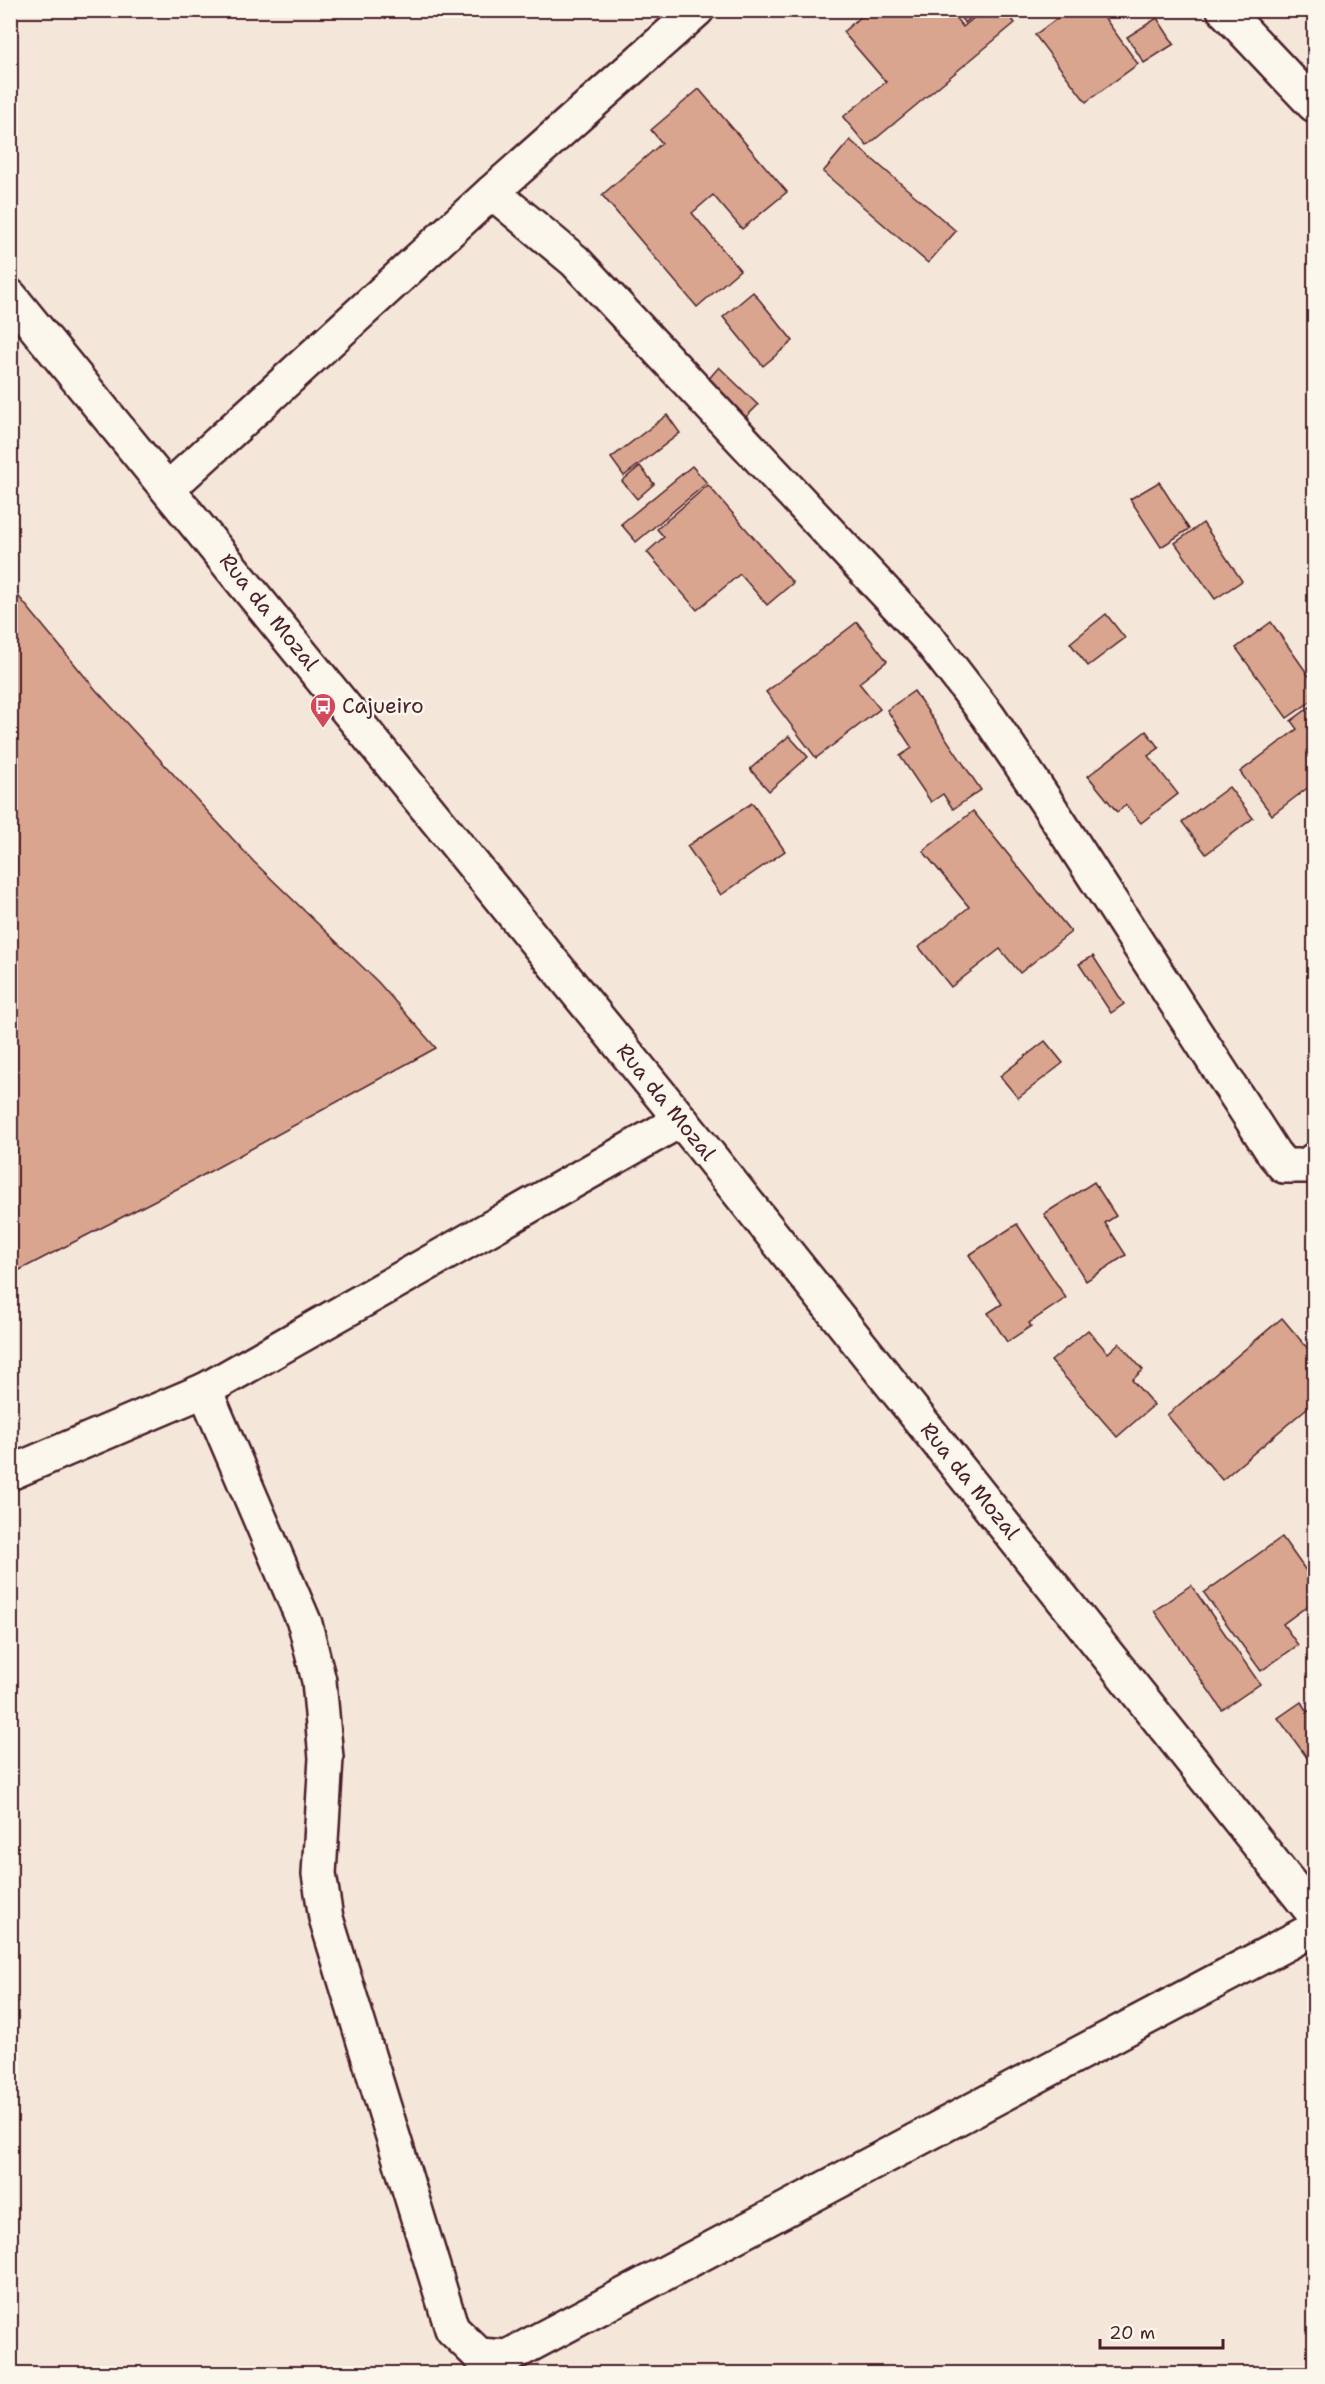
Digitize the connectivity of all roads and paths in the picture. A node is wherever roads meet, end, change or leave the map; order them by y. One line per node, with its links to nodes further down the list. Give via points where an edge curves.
1 (697, 10): 4 (street)
2 (1224, 10): 3 (street)
3 (1314, 105)
4 (492, 192): 6 (street); 8 (street, via 575,261 928,638 1045,800 1274,1155 1284,1166 1306,1166)
5 (10, 296): 6 (street, Rua da Mozal)
6 (169, 488): 7 (street, Rua da Mozal)
7 (681, 1120): 9 (street); 11 (street, Rua da Mozal)
8 (1314, 1160)
9 (205, 1390): 10 (street); 12 (street, via 305,1624 320,1681 326,1758 319,1874 326,1918 452,2329 479,2355 507,2357)
10 (10, 1473)
11 (1314, 1914)
12 (1314, 1929)

